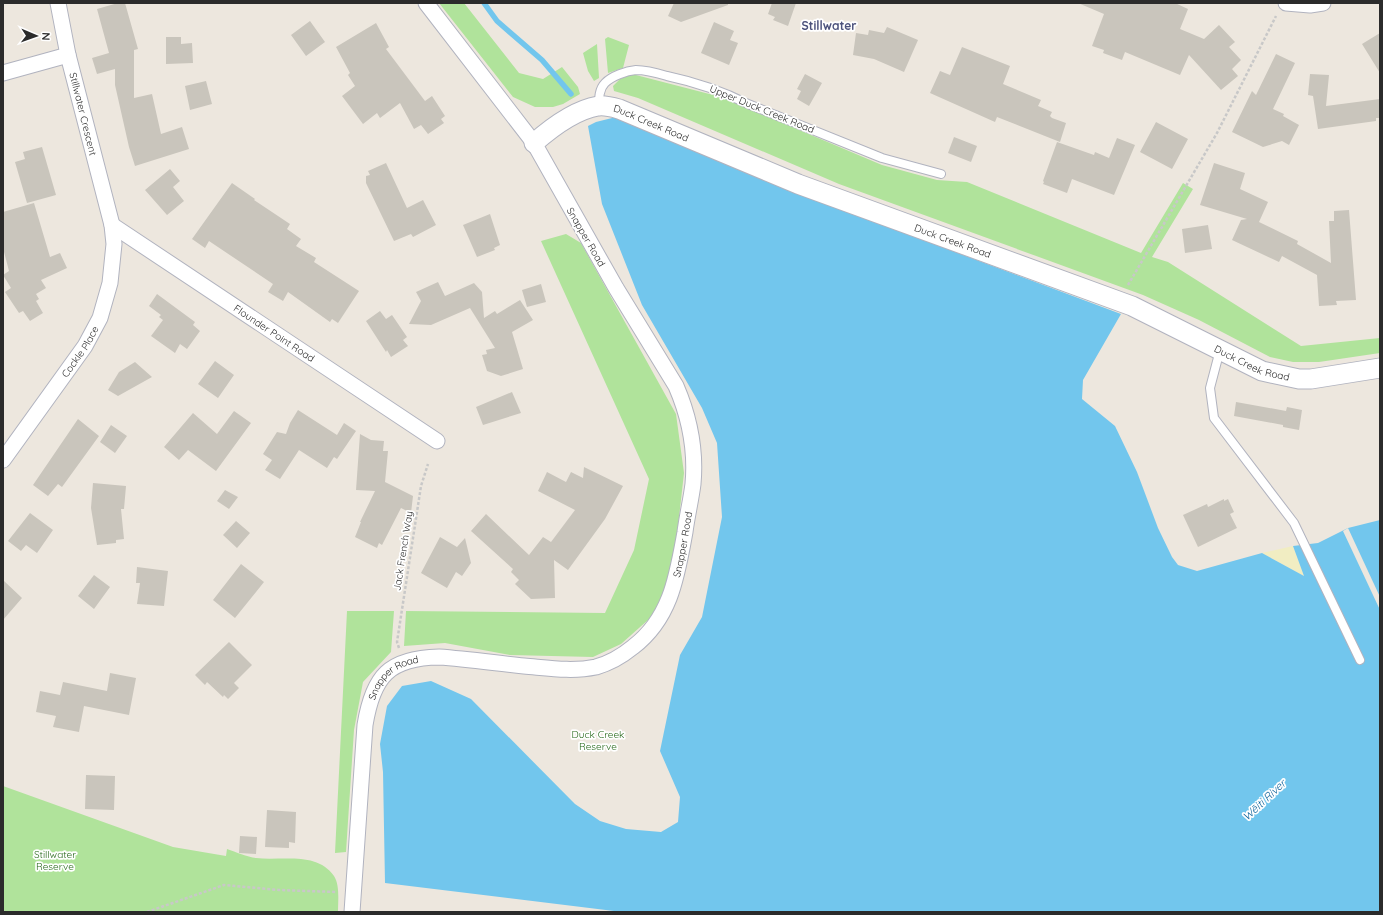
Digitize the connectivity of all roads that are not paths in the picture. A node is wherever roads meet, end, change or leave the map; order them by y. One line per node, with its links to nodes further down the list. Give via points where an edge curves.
1 (58, 3): 5 (street, Stillwater Crescent)
2 (426, 3): 8 (street, Snapper Road)
3 (1323, 3): 4 (street)
4 (1283, 6)
5 (68, 54): 6 (street); 10 (street, Stillwater Crescent)
6 (3, 73)
7 (599, 106): 8 (street, Duck Creek Road, via 589,108 560,123); 9 (lane, Upper Duck Creek Road, via 599,93 605,83 618,74 636,70 656,73 730,95 882,158); 11 (street, Duck Creek Road, via 631,112 798,184 1132,306)
8 (534, 143): 16 (street, Snapper Road, via 682,399 691,439 693,484 678,573 666,608 650,632 626,653 597,666 563,670 420,657 389,669 375,686 365,725)
9 (941, 174)
10 (112, 225): 13 (street, Flounder Point Road); 14 (street, Cockle Place, via 114,244 110,283 100,318 85,346)
11 (1220, 350): 12 (street, Duck Creek Road, via 1262,371 1299,380 1322,379); 15 (lane, via 1210,388 1214,418 1294,524)
12 (1380, 368)
13 (437, 441)
14 (3, 460)
15 (1360, 660)
16 (352, 912)

